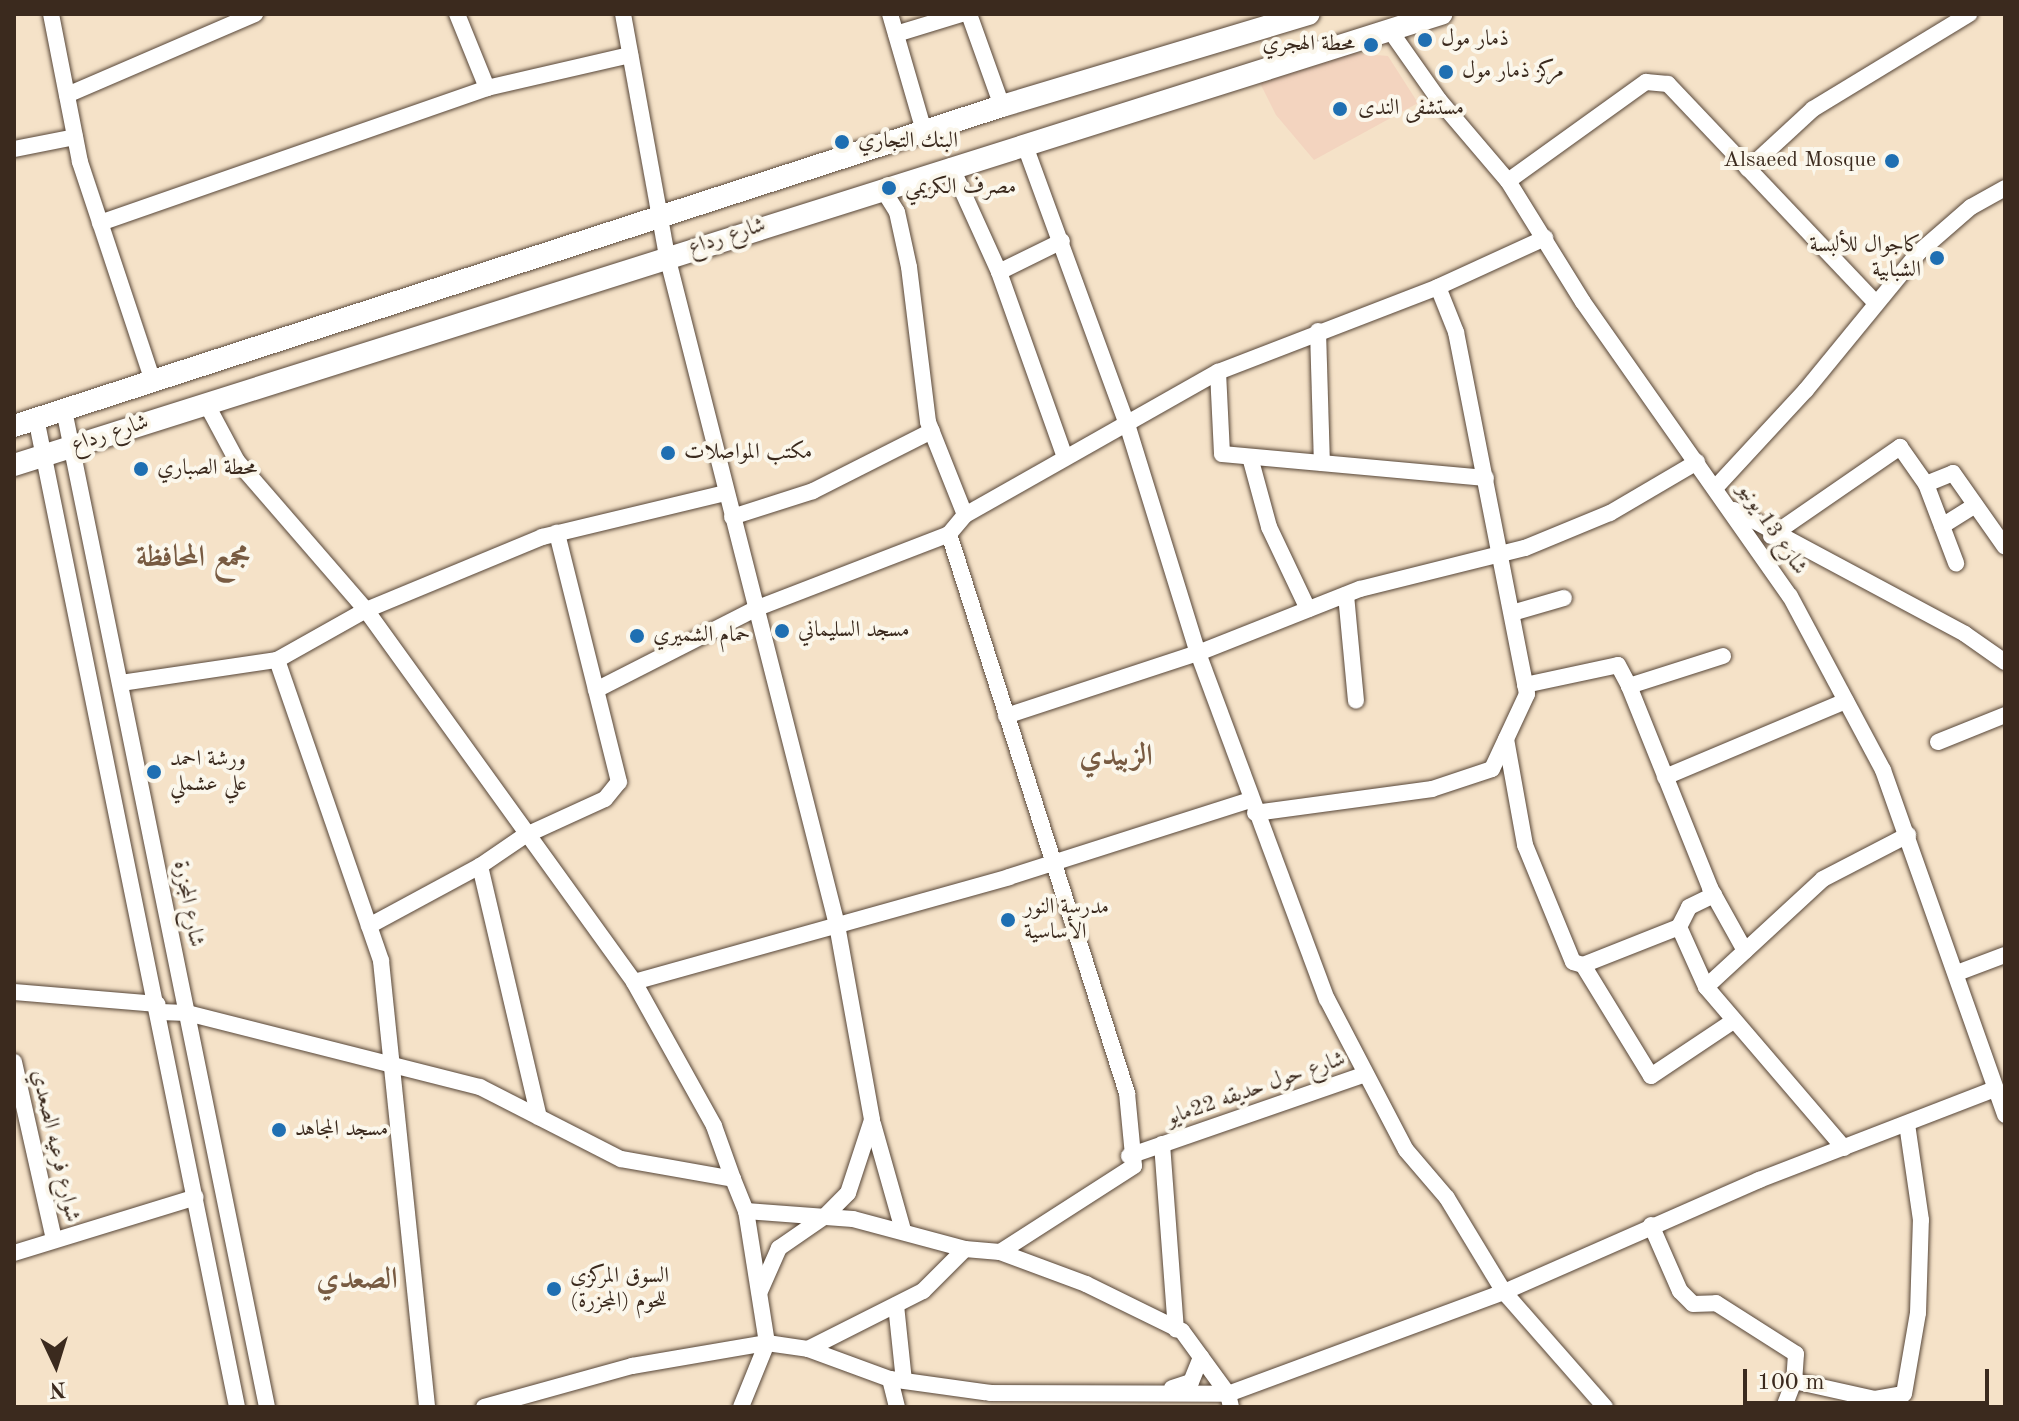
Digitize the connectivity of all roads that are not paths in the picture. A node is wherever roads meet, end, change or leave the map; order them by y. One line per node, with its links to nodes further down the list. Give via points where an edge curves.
1 (51, 14): 15 (street)
2 (255, 14): 15 (street)
3 (457, 14): 14 (street)
4 (623, 14): 13 (street)
5 (890, 14): 12 (street)
6 (962, 14): 12 (street)
7 (969, 14): 16 (street)
8 (1308, 14): 16 (main road, شارع رداع)
9 (1441, 14): 11 (main road, شارع رداع)
10 (1969, 14): 22 (street, via 1813,109)
11 (1389, 29): 19 (main road, شارع رداع); 23 (street, شارع 13 يونيو, via 1439,100)
12 (896, 34): 17 (street)
13 (630, 55): 14 (street); 26 (street)
14 (487, 88): 27 (street)
15 (67, 95): 18 (street)
16 (1002, 106): 17 (main road, شارع رداع)
17 (924, 131): 26 (main road, شارع رداع)
18 (75, 137): 20 (street); 27 (street)
19 (1024, 143): 21 (main road, شارع رداع); 29 (street)
20 (14, 149)
21 (951, 166): 24 (main road, شارع رداع); 31 (street)
22 (1748, 169): 23 (street, via 1668,84 1646,82); 33 (street)
23 (1508, 181): 28 (street, شارع 13 يونيو)
24 (882, 188): 30 (main road, شارع رداع); 42 (street, via 897,212 909,267)
25 (2005, 188): 33 (street, via 1971,207)
26 (659, 217): 30 (street); 36 (main road, شارع رداع)
27 (100, 223): 36 (street)
28 (1545, 238): 32 (street); 47 (street, شارع 13 يونيو, via 1583,302)
29 (1062, 241): 31 (street); 40 (street)
30 (667, 256): 37 (main road, شارع رداع); 53 (street)
31 (999, 272): 45 (street)
32 (1438, 287): 34 (street); 50 (street, via 1456,332)
33 (1874, 301): 52 (street, via 1806,390)
34 (1318, 331): 35 (street); 48 (street)
35 (1218, 372): 40 (street); 46 (street, via 1222,454)
36 (153, 381): 38 (main road, شارع رداع)
37 (206, 403): 43 (main road, شارع رداع); 70 (street, via 237,461)
38 (64, 410): 39 (main road, شارع رداع); 43 (street, شارع المجزرة)
39 (36, 418): 41 (main road, شارع رداع); 44 (street)
40 (1127, 424): 45 (street); 72 (street)
41 (14, 426)
42 (932, 431): 56 (street); 57 (street, via 828,485)
43 (71, 447): 44 (main road, شارع رداع); 76 (street, شارع المجزرة)
44 (45, 455): 49 (main road, شارع رداع); 103 (street)
45 (1064, 455): 56 (street)
46 (1250, 457): 48 (street); 69 (street, via 1269,527)
47 (1697, 462): 52 (street, شارع 13 يونيو); 64 (street, via 1610,513)
48 (1322, 463): 50 (street)
49 (14, 465)
50 (1486, 478): 64 (street)
51 (1926, 484): 54 (street, via 1953,473); 58 (street); 59 (street, via 1900,447)
52 (1717, 486): 55 (street, شارع 13 يونيو)
53 (725, 493): 57 (street); 60 (street)
54 (1975, 505): 58 (street); 63 (street)
55 (1732, 509): 59 (street); 62 (street, شارع 13 يونيو)
56 (965, 515): 61 (street)
57 (732, 517): 68 (street)
58 (1942, 526): 65 (street)
59 (1776, 532): 62 (street); 75 (street, via 1965,634)
60 (557, 533): 70 (street); 79 (street)
61 (949, 534): 68 (street); 83 (street)
62 (1757, 546): 81 (street, شارع 13 يونيو)
63 (2005, 547)
64 (1502, 554): 66 (street); 71 (street)
65 (1956, 563)
66 (1346, 595): 69 (street); 80 (street)
67 (1564, 598): 71 (street)
68 (755, 609): 79 (street); 93 (street)
69 (1308, 609): 72 (street)
70 (366, 610): 74 (street); 89 (street)
71 (1512, 613): 77 (street)
72 (1198, 653): 83 (street); 87 (street)
73 (1723, 656): 78 (street)
74 (277, 660): 76 (street); 94 (street)
75 (2005, 662)
76 (121, 683): 104 (street, شارع المجزرة)
77 (1525, 685): 78 (street, via 1618,665); 84 (street, via 1527,694)
78 (1629, 686): 86 (street)
79 (596, 690): 89 (street, via 619,782 605,799)
80 (1356, 701)
81 (1846, 701): 86 (street); 88 (street, شارع 13 يونيو, via 1883,770)
82 (2005, 715): 85 (street)
83 (1006, 716): 90 (street)
84 (1506, 738): 87 (street, via 1492,769 1432,789); 98 (street, via 1525,845 1573,962)
85 (1938, 742)
86 (1665, 777): 92 (street)
87 (1252, 807): 90 (street); 108 (street, via 1327,999)
88 (1908, 835): 96 (street, via 1823,879); 99 (street, شارع 13 يونيو)
89 (524, 836): 91 (street); 100 (street)
90 (1051, 865): 93 (street); 116 (street, via 1127,1093)
91 (480, 866): 94 (street); 111 (street)
92 (1714, 895): 95 (street, via 1689,907); 96 (street)
93 (837, 925): 100 (street); 112 (street)
94 (369, 926): 107 (street, via 381,961)
95 (1679, 927): 98 (street); 101 (street)
96 (1745, 951): 101 (street)
97 (2005, 955): 99 (street)
98 (1583, 965): 105 (street, via 1651,1076)
99 (1957, 973): 109 (street, شارع 13 يونيو)
100 (634, 982): 117 (street, via 714,1126)
101 (1706, 987): 105 (street)
102 (14, 992): 103 (street)
103 (159, 1008): 104 (street); 118 (street)
104 (187, 1013): 107 (street); 141 (street, شارع المجزرة)
105 (1732, 1022): 115 (street)
106 (14, 1062): 123 (street, شوارع فرعيه الصعدي)
107 (390, 1065): 111 (street, via 480,1087); 142 (street, via 407,1179)
108 (1363, 1075): 114 (street, شارع حول حديقه 22مايو); 128 (street, via 1406,1150 1447,1198)
109 (1995, 1089): 110 (street, شارع 13 يونيو); 113 (street)
110 (2005, 1115)
111 (539, 1117): 117 (street, via 621,1159)
112 (872, 1120): 120 (street, via 848,1193); 122 (street)
113 (1907, 1124): 115 (street); 135 (street, via 1921,1220 1918,1313 1904,1394 1875,1399)
114 (1162, 1144): 116 (street, شارع حول حديقه 22مايو); 130 (street, شارع حول حديقه 22مايو)
115 (1844, 1148): 121 (street)
116 (1129, 1156): 125 (street, via 1134,1166)
117 (733, 1179): 119 (street)
118 (196, 1197): 123 (street, شوارع فرعيه الصعدي); 140 (street)
119 (746, 1211): 120 (street); 127 (street)
120 (824, 1217): 122 (street); 127 (street, via 779,1248)
121 (1651, 1225): 128 (street); 135 (street, via 1680,1291 1693,1304 1716,1303 1796,1354)
122 (903, 1230): 124 (street)
123 (54, 1240): 126 (street, شوارع فرعيه الصعدي)
124 (965, 1249): 125 (street); 129 (street, via 923,1291)
125 (1000, 1252): 130 (street, via 1086,1284)
126 (14, 1253)
127 (760, 1291): 131 (street)
128 (1504, 1292): 139 (street); 147 (street)
129 (896, 1305): 132 (street); 134 (street)
130 (1176, 1329): 133 (street)
131 (767, 1343): 132 (street); 143 (street, via 632,1366); 144 (street)
132 (808, 1349): 134 (street)
133 (1201, 1357): 137 (street, via 1191,1382); 139 (street)
134 (897, 1380): 138 (street); 145 (street)
135 (1794, 1381): 148 (street)
136 (1109, 1391): 137 (street); 138 (street); 146 (street)
137 (1163, 1391): 139 (street)
138 (993, 1400)
139 (1229, 1400)
140 (237, 1407)
141 (267, 1407)
142 (427, 1407)
143 (484, 1407)
144 (741, 1407)
145 (897, 1407)
146 (1123, 1407)
147 (1605, 1407)
148 (1784, 1407)

